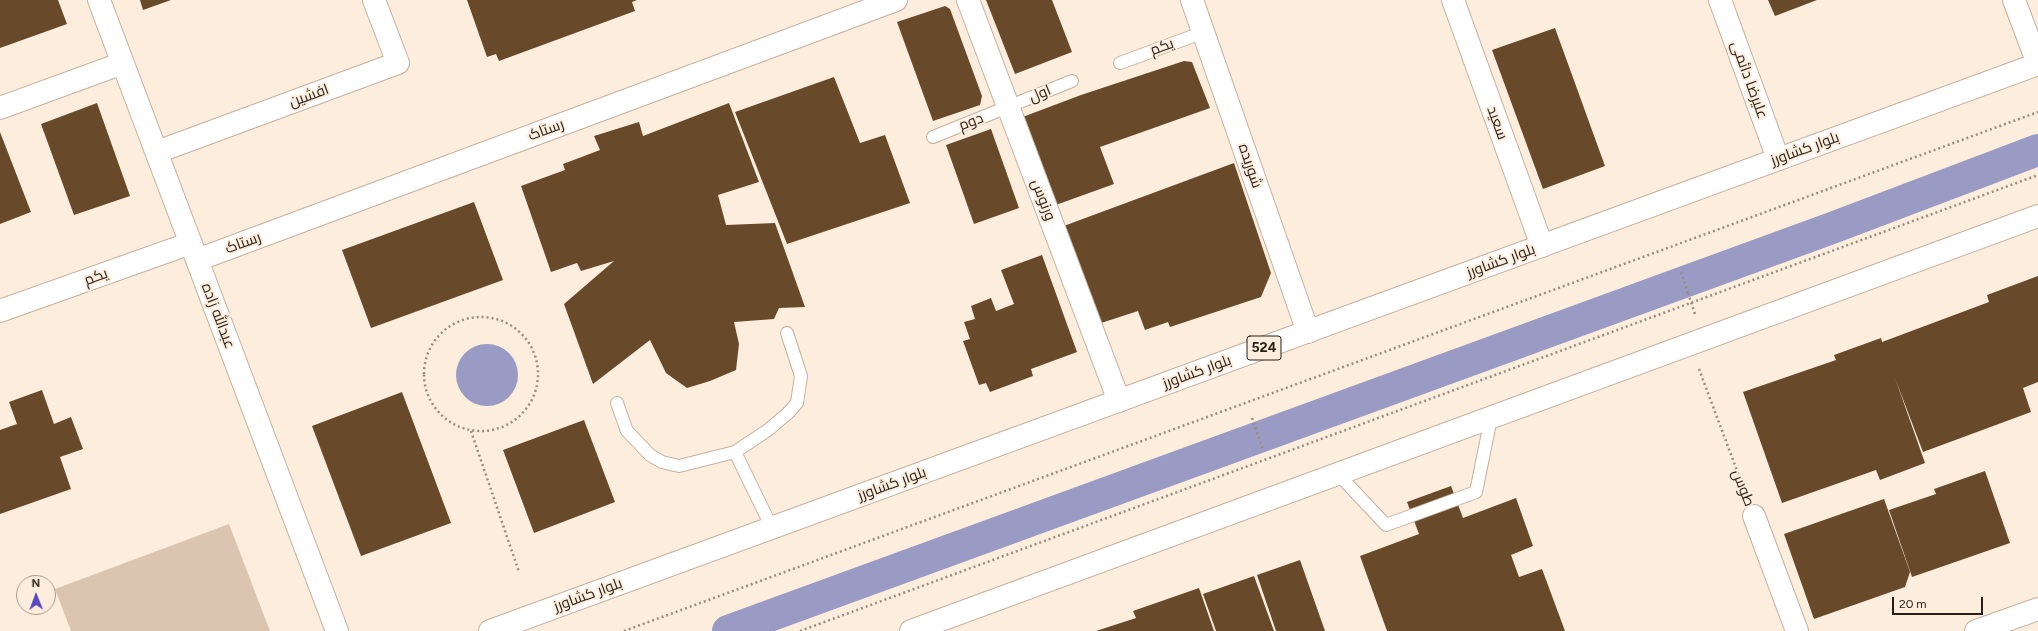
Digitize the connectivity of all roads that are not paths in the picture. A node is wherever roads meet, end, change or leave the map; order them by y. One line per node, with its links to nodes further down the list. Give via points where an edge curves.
1 (99, 0): 11 (street, عبدالله زاده)
2 (374, 0): 17 (street, افشین, via 398,63)
3 (896, 0): 21 (street, رستاک)
4 (968, 0): 14 (street, ورنوس)
5 (1192, 0): 9 (street, شوریده)
6 (1453, 0): 20 (street, سعید)
7 (1720, 0): 18 (street, علیرضا دائمی)
8 (2014, 0): 12 (street)
9 (1204, 32): 10 (lane, یکم); 23 (street, شوریده)
10 (1120, 62)
11 (123, 63): 15 (street); 17 (street, عبدالله زاده)
12 (2038, 64): 18 (street, بلوار کشاورز / 524)
13 (1072, 81): 14 (lane, اول)
14 (1008, 107): 16 (lane, دوم); 25 (street, ورنوس)
15 (0, 108)
16 (933, 136)
17 (157, 152): 21 (street, عبدالله زاده)
18 (1778, 159): 20 (street, بلوار کشاورز / 524)
19 (2038, 216): 27 (street)
20 (1542, 246): 23 (street, بلوار کشاورز / 524)
21 (194, 252): 22 (street, یکم); 33 (street, عبدالله زاده)
22 (0, 311)
23 (1308, 332): 25 (street, بلوار کشاورز / 524)
24 (787, 333): 28 (lane, via 801,376 797,403 768,430)
25 (1119, 401): 31 (street, بلوار کشاورز / 524)
26 (617, 403): 28 (lane, via 627,431 650,455 662,462 679,466)
27 (1491, 418): 29 (street); 29 (lane, via 1476,492 1386,525)
28 (735, 452): 31 (lane)
29 (1338, 474): 35 (street)
30 (1754, 516): 36 (street, طوس)
31 (772, 528): 34 (street, بلوار کشاورز / 524)
32 (2038, 609): 37 (street)
33 (337, 631)
34 (490, 631)
35 (911, 631)
36 (1797, 631)
37 (1976, 631)

